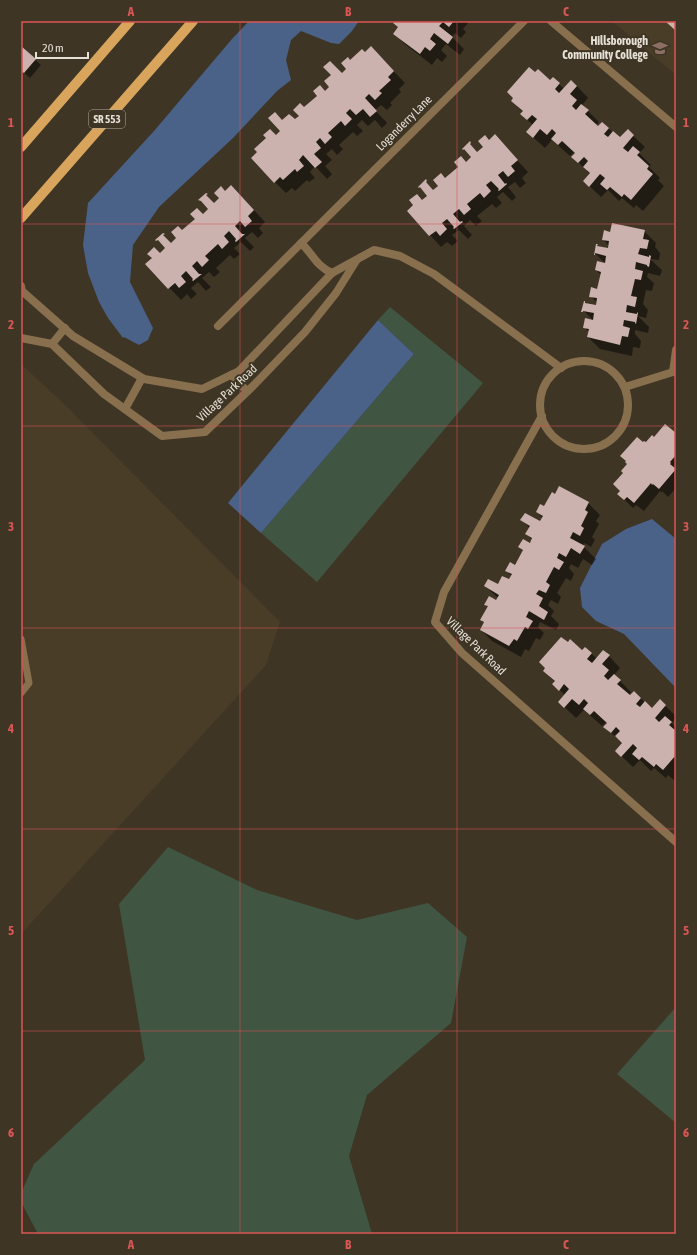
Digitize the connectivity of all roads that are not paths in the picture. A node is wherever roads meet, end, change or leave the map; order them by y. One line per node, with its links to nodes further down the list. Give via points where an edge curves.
1 (130, 21): 6 (main road)
2 (193, 21): 7 (main road, SR 553)
3 (524, 21): 8 (street, Loganderry Lane)
4 (550, 21): 5 (street)
5 (676, 127)
6 (21, 147)
7 (21, 218)
8 (301, 243): 10 (street, via 315,261); 12 (street, Loganderry Lane)
9 (356, 260): 10 (street, Village Park Road); 17 (street, Village Park Road, via 374,250 400,256 427,270); 22 (street, Village Park Road, via 336,293 305,332)
10 (332, 273): 19 (street, Village Park Road, via 239,371)
11 (21, 286): 13 (street, Village Park Road, via 22,291)
12 (218, 326)
13 (65, 328): 15 (street); 20 (street, Village Park Road, via 73,336)
14 (21, 338): 15 (street)
15 (52, 344): 23 (street, Village Park Road, via 104,394)
16 (676, 350): 18 (street)
17 (561, 368): 21 (street, via 569,363 584,360 598,363 611,369); 24 (street, via 547,381 541,395)
18 (674, 374): 21 (street)
19 (231, 375): 20 (street, Village Park Road, via 202,389); 22 (street)
20 (142, 378): 23 (street)
21 (625, 387): 24 (street, via 629,408 625,422 618,434 593,448 578,448 564,444 553,435)
22 (247, 392): 23 (street, Village Park Road, via 205,432 162,436)
23 (125, 409)
24 (542, 416): 27 (street, Village Park Road, via 444,592 435,622 462,653)
25 (21, 640): 26 (lane, via 29,683)
26 (21, 693)
27 (676, 842)

